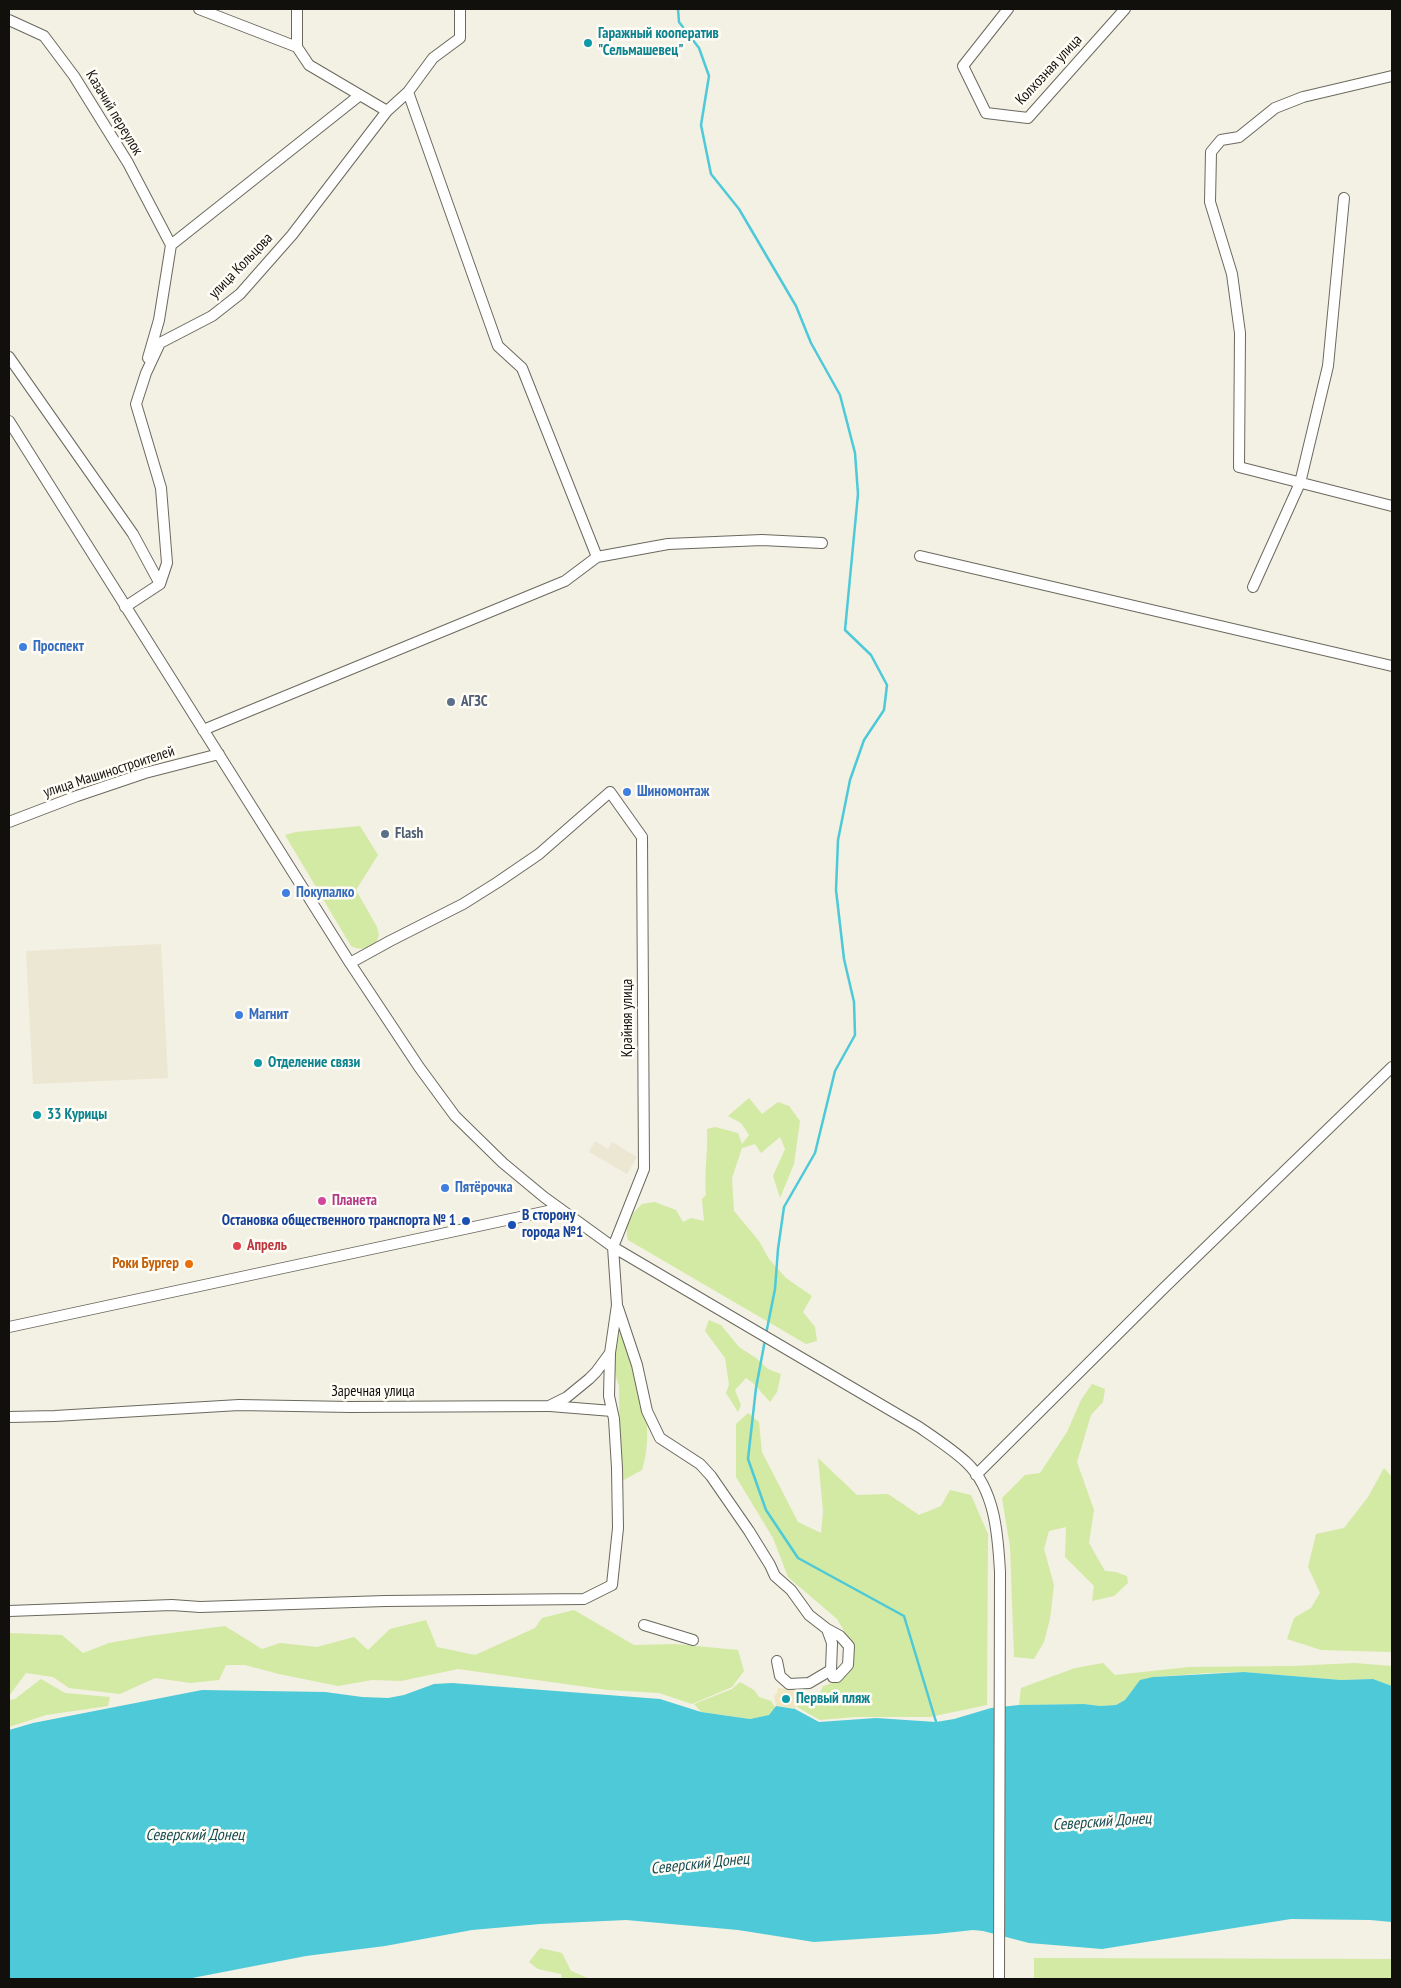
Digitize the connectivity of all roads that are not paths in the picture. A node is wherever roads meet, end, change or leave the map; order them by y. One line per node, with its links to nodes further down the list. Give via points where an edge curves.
1 (199, 9): 7 (street)
2 (297, 9): 7 (street)
3 (460, 9): 9 (street, улица Кольцова, via 460,38 433,58)
4 (1008, 9): 5 (street, Колхозная улица, via 963,66 986,113 1028,118)
5 (1124, 9)
6 (9, 20): 13 (street, Казачий переулок, via 44,36 74,76 128,163)
7 (297, 47): 10 (street, via 309,64)
8 (1392, 76): 17 (street, via 1303,97 1275,108 1239,138 1221,140 1211,152 1210,202 1232,274 1240,333 1239,467)
9 (408, 92): 11 (street, улица Кольцова); 21 (street, via 498,346 522,368)
10 (360, 95): 11 (street); 13 (street)
11 (387, 111): 15 (street, улица Кольцова, via 292,235 240,294 212,316 160,343)
12 (1344, 198): 17 (street, via 1328,366)
13 (171, 245): 15 (street, via 159,320 148,354)
14 (9, 357): 22 (street, via 133,534)
15 (146, 373): 22 (street, улица Кольцова, via 136,404 161,488 167,562)
16 (9, 421): 24 (street)
17 (1300, 483): 18 (street); 23 (street)
18 (1392, 506)
19 (822, 543): 21 (street, via 762,540 668,544)
20 (920, 556): 25 (street)
21 (597, 557): 26 (street, via 565,581)
22 (160, 584): 24 (street)
23 (1254, 587)
24 (125, 608): 26 (street)
25 (1392, 666)
26 (204, 730): 27 (street)
27 (219, 754): 28 (street, улица Машиностроителей, via 136,776); 29 (street)
28 (9, 822)
29 (350, 963): 31 (street, via 455,1116); 32 (street, Крайняя улица, via 498,882 539,854 610,792 642,837 644,1169)
30 (1392, 1067): 39 (street)
31 (556, 1207): 32 (street); 34 (street)
32 (613, 1247): 33 (street); 39 (street, via 920,1428 967,1463)
33 (617, 1305): 35 (street); 42 (street, via 637,1365 647,1411 660,1438 700,1464 711,1476 775,1576 791,1590 809,1615)
34 (9, 1327)
35 (610, 1353): 36 (street, via 593,1375); 37 (street, via 608,1396)
36 (549, 1406): 37 (street, Заречная улица); 38 (street, Заречная улица, via 239,1405)
37 (612, 1411): 40 (street, via 618,1528 612,1584 584,1599 385,1601 200,1608 172,1605)
38 (9, 1417)
39 (976, 1474): 46 (street, via 987,1493 998,1543)
40 (9, 1611)
41 (644, 1625): 43 (street)
42 (827, 1629): 45 (street, via 832,1643); 45 (street, via 850,1646 850,1658 844,1671 833,1677)
43 (693, 1640)
44 (777, 1661): 45 (street, via 780,1676 789,1684 810,1683)
45 (831, 1670)
46 (998, 1979)

